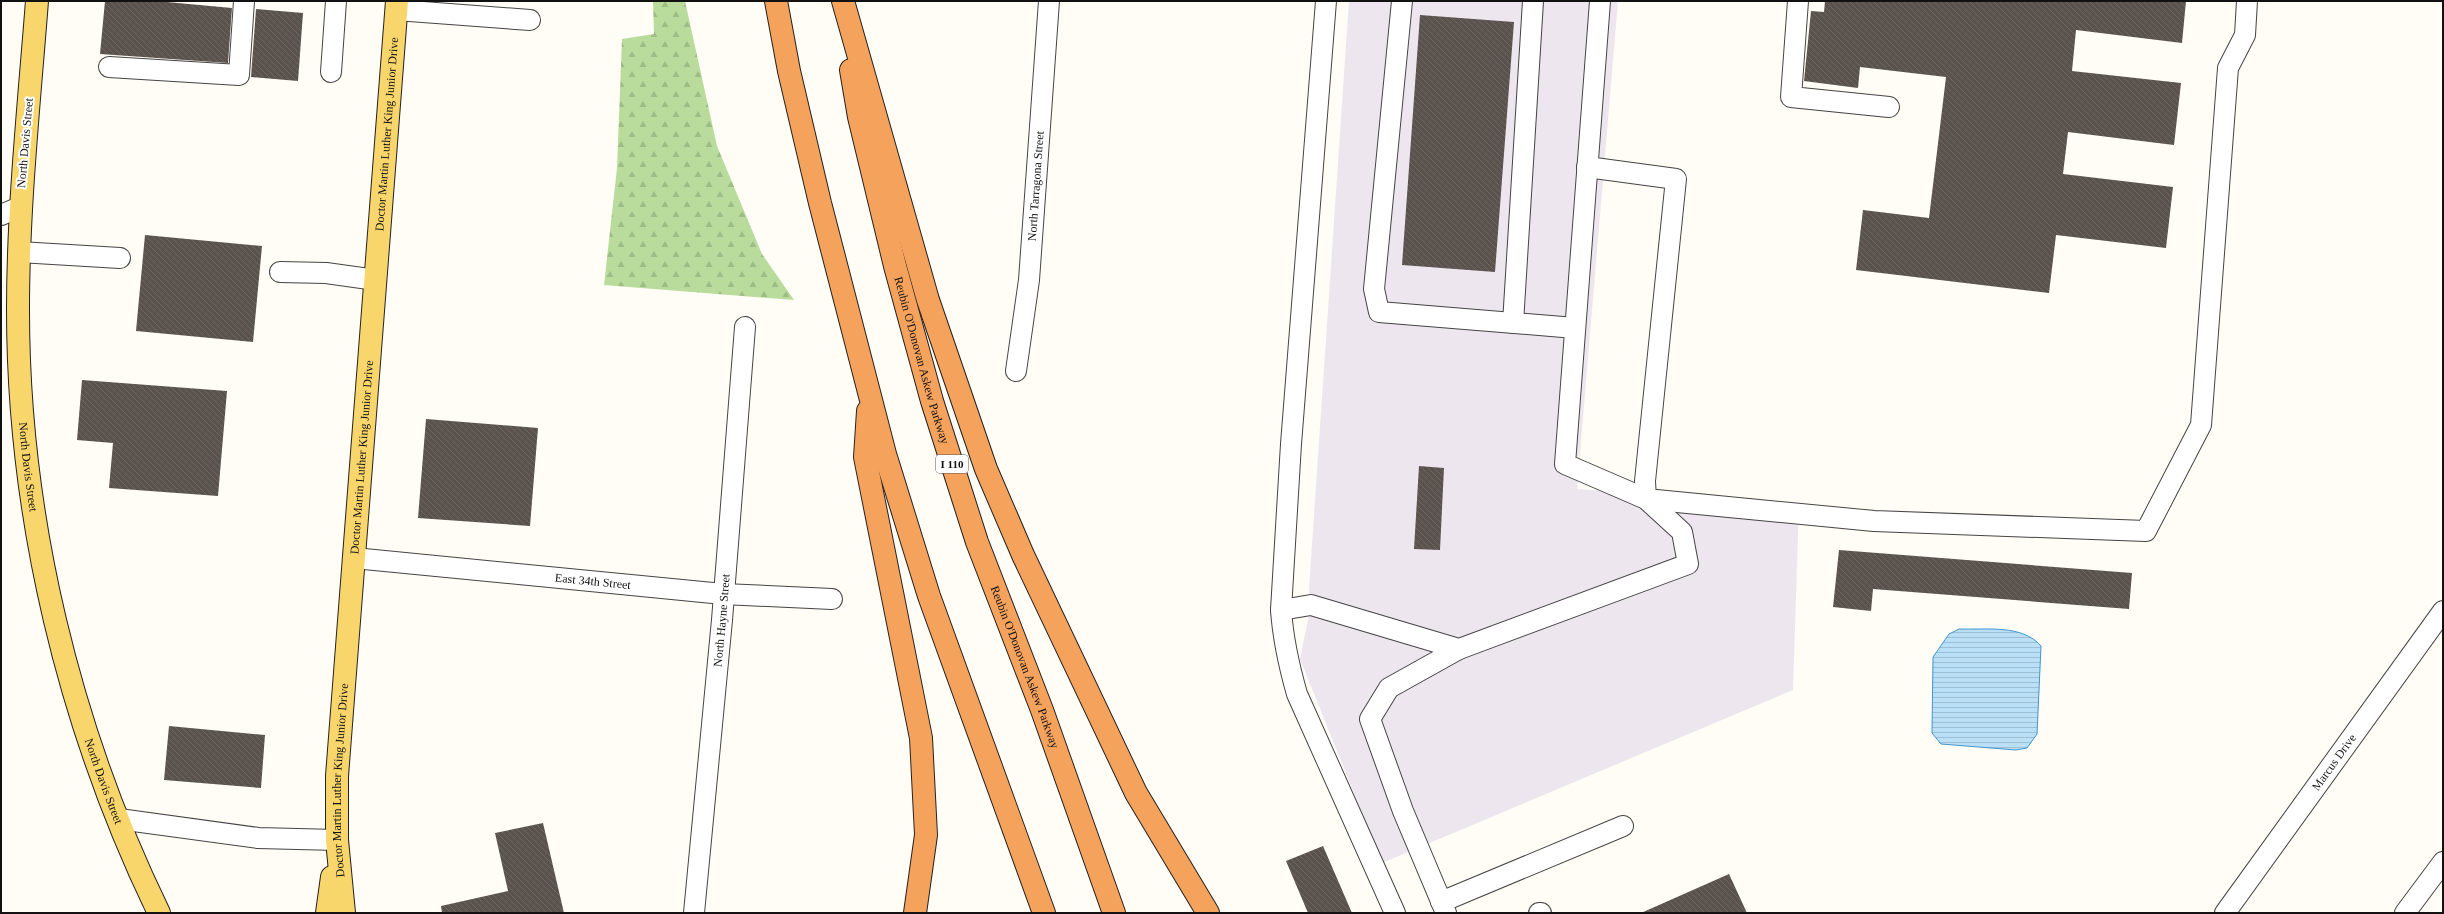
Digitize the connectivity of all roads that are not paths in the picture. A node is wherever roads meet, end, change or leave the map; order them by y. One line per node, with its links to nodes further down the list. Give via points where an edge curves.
1 (37, 1): 20 (main road, North Davis Street)
2 (244, 1): 16 (street, via 239,75)
3 (336, 1): 17 (street)
4 (776, 1): 29 (highway, via 789,71 820,203)
5 (839, 1): 48 (highway, Reubin O'Donovan Askew Parkway / I 110, via 859,117 895,266 932,401 977,542 1042,710)
6 (843, 1): 49 (highway, via 928,300 986,469 1023,555 1136,793)
7 (1049, 1): 28 (street, North Tarragona Street, via 1029,280)
8 (1326, 1): 34 (street, via 1291,444)
9 (1402, 1): 25 (street, via 1374,289 1379,312)
10 (1533, 1): 25 (street)
11 (1600, 1): 19 (street)
12 (1798, 1): 18 (street, via 1791,97)
13 (2247, 1): 30 (street, via 2245,35 2228,68 2201,425 2146,531 1874,521)
14 (397, 6): 15 (street); 24 (main road, Doctor Martin Luther King Junior Drive)
15 (530, 20)
16 (108, 67)
17 (331, 72)
18 (1889, 107)
19 (1588, 167): 27 (street); 30 (street, via 1676,179 1644,482)
20 (11, 211): 21 (main road, North Davis Street)
21 (19, 252): 22 (street); 37 (main road, North Davis Street, via 21,394 42,557 60,637 87,733)
22 (120, 258)
23 (280, 272): 24 (street)
24 (376, 280): 31 (main road, Doctor Martin Luther King Junior Drive)
25 (1513, 323): 27 (street)
26 (745, 327): 32 (street, North Hayne Street)
27 (1575, 328): 30 (street, via 1565,464)
28 (1016, 371)
29 (869, 390): 46 (highway, via 865,457 921,738 926,835); 47 (highway, via 885,454 928,596)
30 (1646, 499): 36 (street, via 1682,532 1688,564)
31 (354, 558): 32 (street, East 34th Street); 39 (main road, Doctor Martin Luther King Junior Drive, via 337,776)
32 (723, 594): 33 (street, East 34th Street); 45 (street, North Hayne Street)
33 (832, 599)
34 (1281, 610): 36 (street, via 1311,605); 50 (street, via 1288,663 1298,694)
35 (2443, 611): 51 (street, Marcus Drive)
36 (1459, 649): 41 (street, via 1389,688 1370,719 1403,811)
37 (119, 820): 39 (street, via 258,838); 42 (main road, North Davis Street)
38 (1623, 826): 41 (street)
39 (337, 840): 43 (main road); 44 (main road, Doctor Martin Luther King Junior Drive)
40 (2443, 862): 52 (street)
41 (1443, 907)
42 (159, 913)
43 (327, 913)
44 (344, 913)
45 (694, 913)
46 (915, 913)
47 (1044, 913)
48 (1114, 913)
49 (1208, 913)
50 (1395, 913)
51 (2225, 913)
52 (2405, 913)

